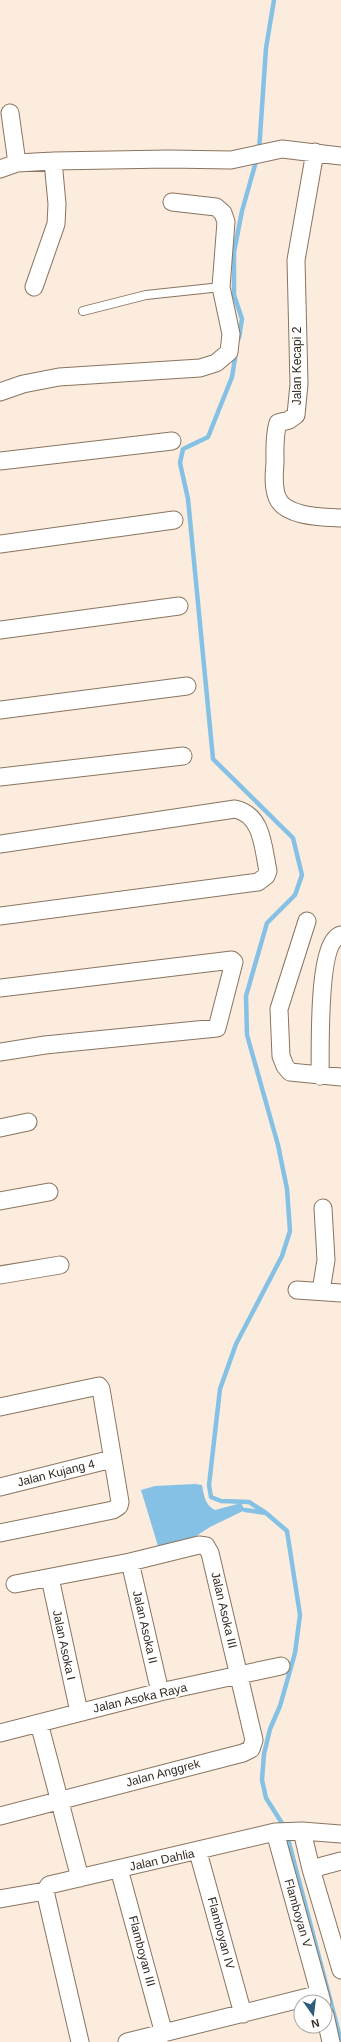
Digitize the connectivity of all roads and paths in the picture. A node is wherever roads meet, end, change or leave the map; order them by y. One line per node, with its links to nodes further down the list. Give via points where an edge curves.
1 (10, 113): 5 (street)
2 (315, 152): 3 (street); 4 (street, via 282,149 231,160); 14 (street, Jalan Kecapi 2, via 296,260 299,384 296,415 290,420 278,423 274,481 277,498 291,511)
3 (341, 156)
4 (53, 161): 5 (street); 8 (street, via 56,224)
5 (17, 163): 6 (street)
6 (0, 169)
7 (172, 202): 9 (street, via 216,207 223,213 226,222)
8 (34, 287)
9 (221, 287): 10 (lane, via 146,295); 11 (street, via 232,334 229,352 216,363 200,368 59,377 22,384)
10 (83, 311)
11 (0, 392)
12 (172, 441): 13 (street)
13 (0, 461)
14 (341, 518)
15 (174, 520): 16 (street)
16 (0, 544)
17 (179, 606): 18 (street)
18 (0, 630)
19 (187, 686): 20 (street)
20 (0, 710)
21 (183, 756): 22 (street)
22 (0, 777)
23 (0, 844): 24 (street, via 235,809 242,810 252,817 260,830 268,871 258,882)
24 (0, 916)
25 (307, 921): 29 (street, via 279,1009 281,1056 290,1072)
26 (341, 935): 29 (street, via 334,939 330,947 324,976)
27 (0, 988): 28 (street, via 232,960 234,962 217,1028 45,1045)
28 (0, 1052)
29 (320, 1076): 30 (street)
30 (341, 1077)
31 (28, 1122): 32 (street)
32 (0, 1128)
33 (49, 1192): 34 (street)
34 (0, 1200)
35 (324, 1208): 39 (street, via 326,1260)
36 (60, 1265): 37 (street)
37 (0, 1275)
38 (297, 1290): 39 (street)
39 (321, 1291): 40 (street)
40 (341, 1293)
41 (0, 1407): 42 (street, via 99,1386)
42 (112, 1459): 43 (street, Jalan Kujang 4); 44 (street, via 120,1502 116,1509)
43 (0, 1487)
44 (0, 1533)
45 (130, 1562): 46 (street); 49 (street, Jalan Asoka III, via 199,1545 206,1546 210,1553); 50 (street, Jalan Asoka II)
46 (50, 1578): 47 (street); 51 (street, Jalan Asoka I)
47 (15, 1584)
48 (281, 1666): 49 (street, Jalan Asoka Raya)
49 (239, 1675): 50 (street, Jalan Asoka Raya); 54 (street, Jalan Anggrek, via 254,1740 251,1749)
50 (160, 1692): 51 (street, Jalan Asoka Raya)
51 (79, 1712): 52 (street, Jalan Asoka Raya)
52 (39, 1723): 53 (street, Jalan Asoka Raya); 54 (street)
53 (0, 1733)
54 (59, 1800): 55 (street, Jalan Anggrek); 62 (street)
55 (0, 1816)
56 (287, 1832): 57 (street, Jalan Dahlia); 58 (street, Jalan Dahlia); 61 (street); 67 (street, Flamboyan V)
57 (341, 1834)
58 (198, 1852): 60 (street, Jalan Dahlia); 69 (street, Flamboyan IV)
59 (341, 1861): 61 (street)
60 (119, 1869): 62 (street, Jalan Dahlia); 70 (street, Flamboyan III)
61 (311, 1869): 65 (street)
62 (80, 1878): 63 (street, Jalan Dahlia, via 49,1885)
63 (46, 1889): 64 (street, Jalan Dahlia); 71 (street)
64 (0, 1899)
65 (334, 1927): 66 (street)
66 (341, 1970)
67 (320, 1994)
68 (293, 2004): 69 (street)
69 (243, 2014): 70 (street)
70 (164, 2034): 72 (street)
71 (80, 2042)
72 (127, 2042)

